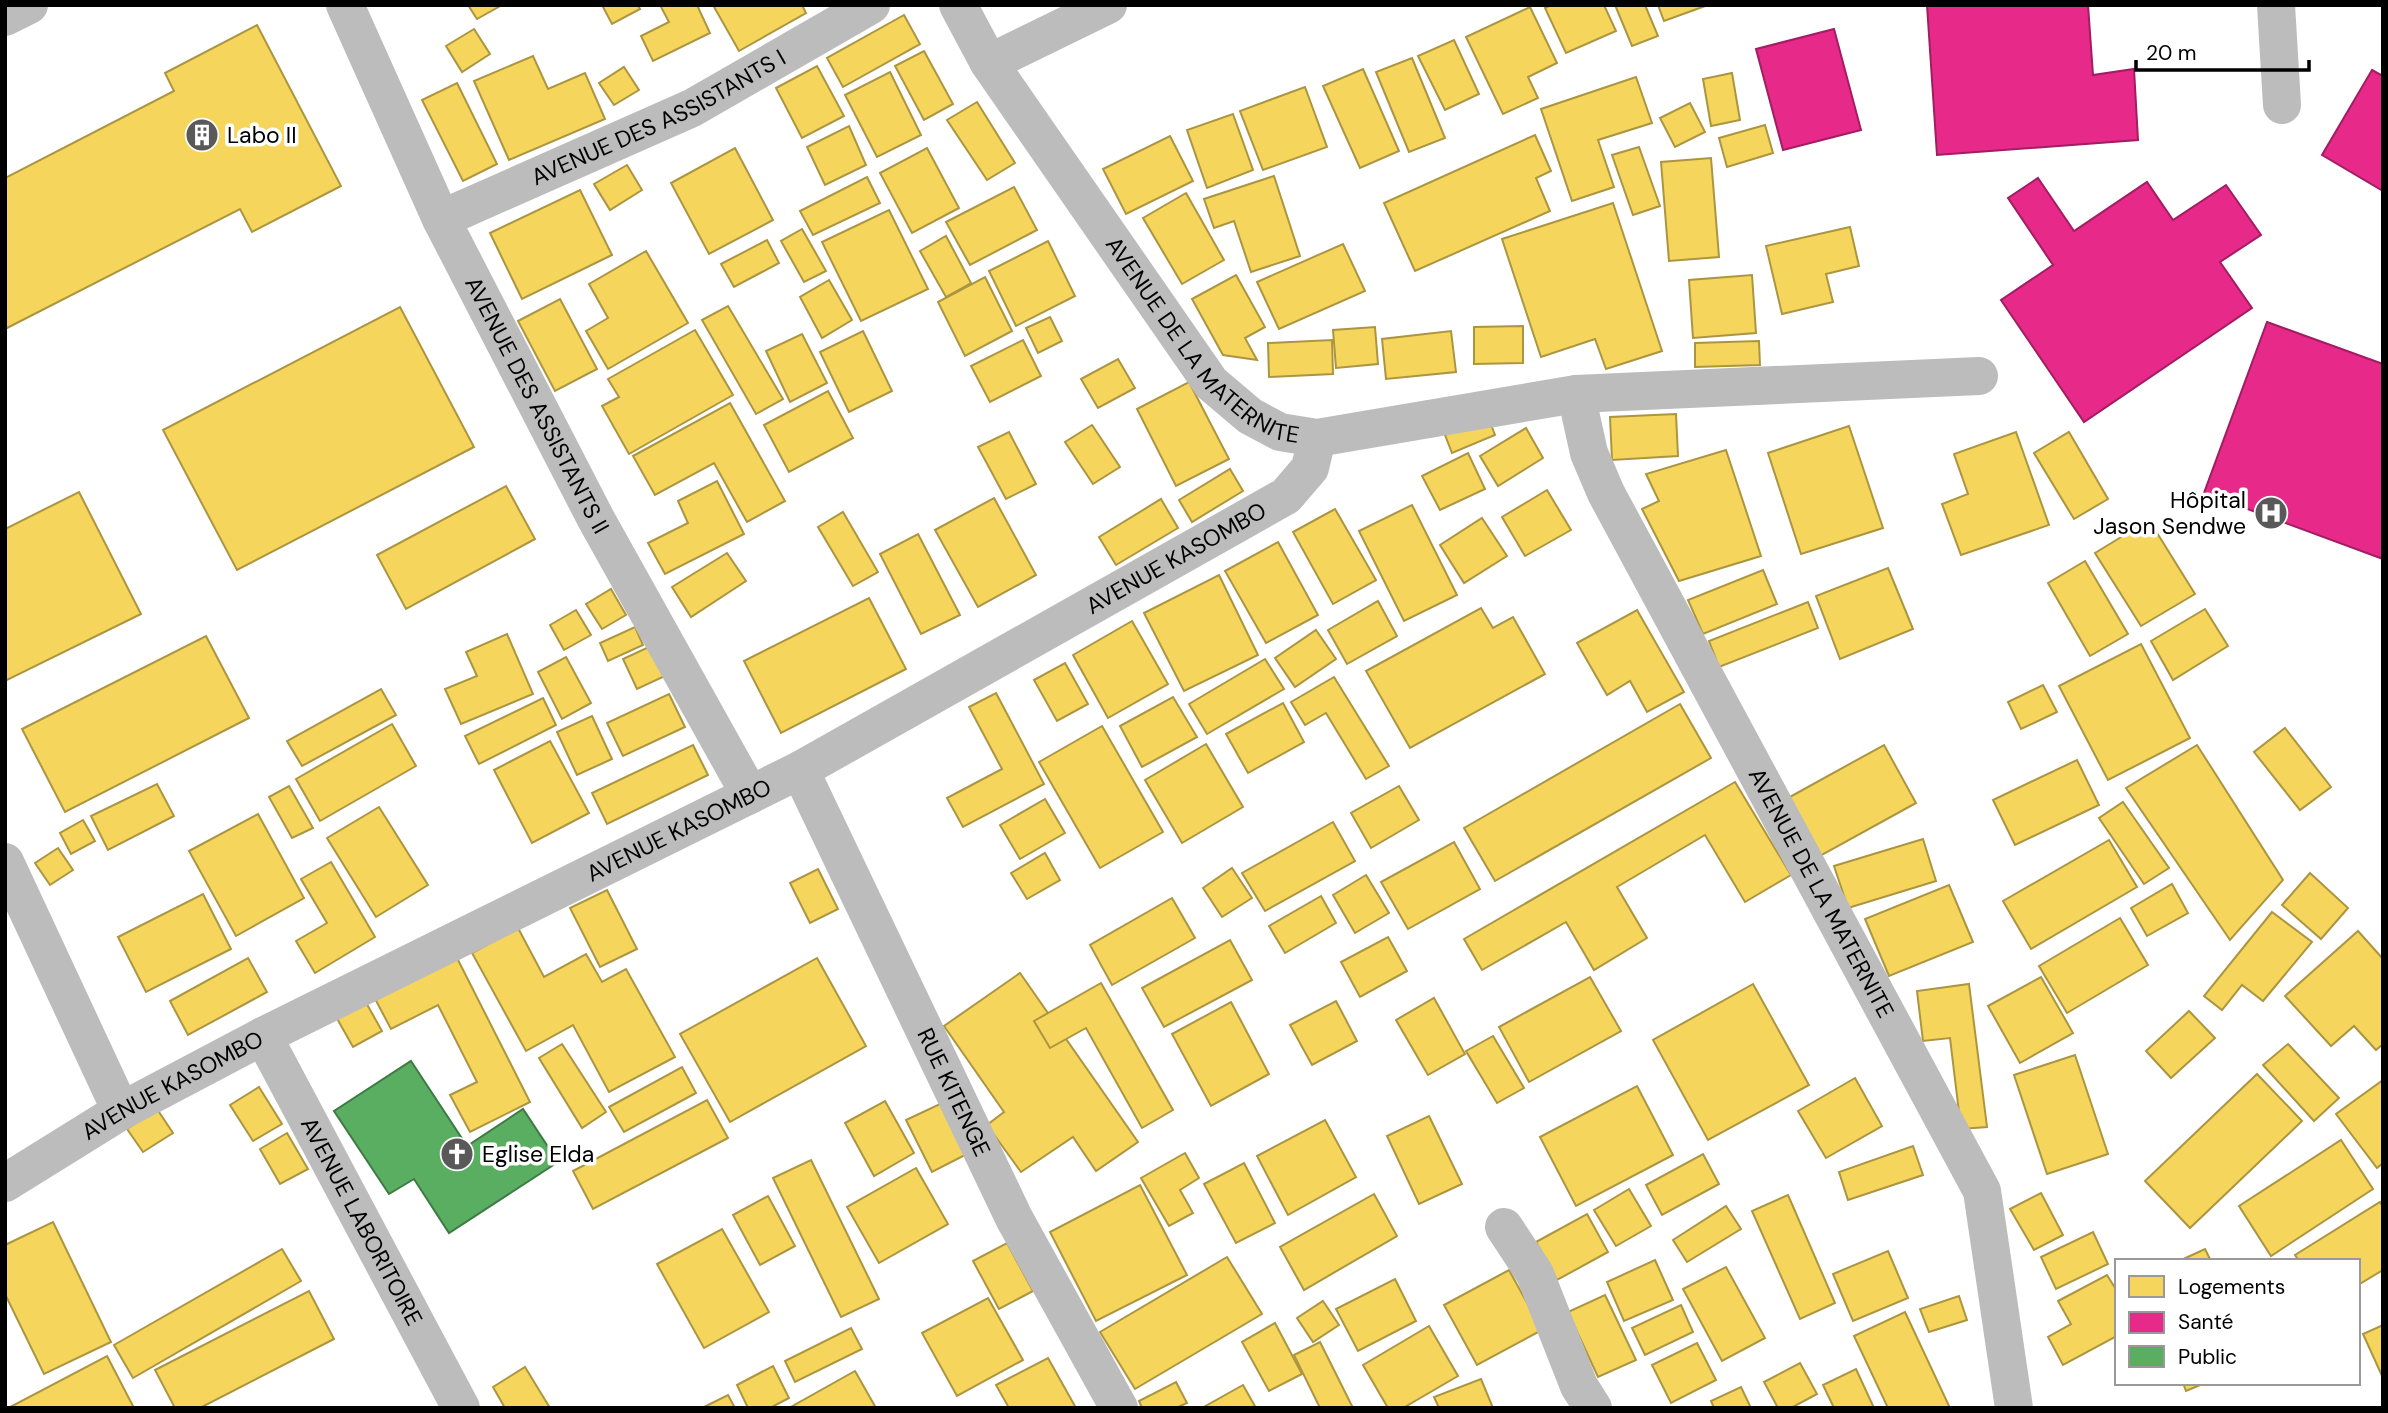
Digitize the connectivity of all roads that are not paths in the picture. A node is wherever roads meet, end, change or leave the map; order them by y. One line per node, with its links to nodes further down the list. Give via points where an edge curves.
1 (29, 5): 7 (street)
2 (345, 5): 10 (street, AVENUE DES ASSISTANTS II)
3 (871, 5): 10 (street, AVENUE DES ASSISTANTS I, via 692,108)
4 (958, 5): 8 (street, AVENUE DE LA MATERNITE)
5 (1108, 5): 8 (street)
6 (2276, 5): 9 (street)
7 (5, 17)
8 (989, 63): 13 (street, AVENUE DE LA MATERNITE, via 1211,383 1250,416 1280,432)
9 (2282, 106)
10 (441, 219): 15 (street, AVENUE DES ASSISTANTS II, via 596,519)
11 (1979, 376): 12 (street, AVENUE DE LA MATERNITE)
12 (1576, 394): 13 (street, AVENUE DE LA MATERNITE); 24 (street, AVENUE DE LA MATERNITE, via 1589,453 1606,493 1982,1191)
13 (1317, 438): 14 (street, AVENUE KASOMBO, via 1310,468 1286,496)
14 (800, 770): 15 (street, AVENUE KASOMBO); 22 (street, RUE KITENGE, via 1014,1218)
15 (750, 795): 17 (street, AVENUE KASOMBO)
16 (5, 862): 18 (street)
17 (263, 1036): 18 (street, AVENUE KASOMBO); 21 (street, AVENUE LABORITOIRE)
18 (121, 1111): 19 (street, AVENUE KASOMBO)
19 (5, 1183)
20 (1504, 1227): 23 (street, via 1535,1274 1579,1387)
21 (461, 1408)
22 (1119, 1408)
23 (1593, 1408)
24 (2014, 1408)

